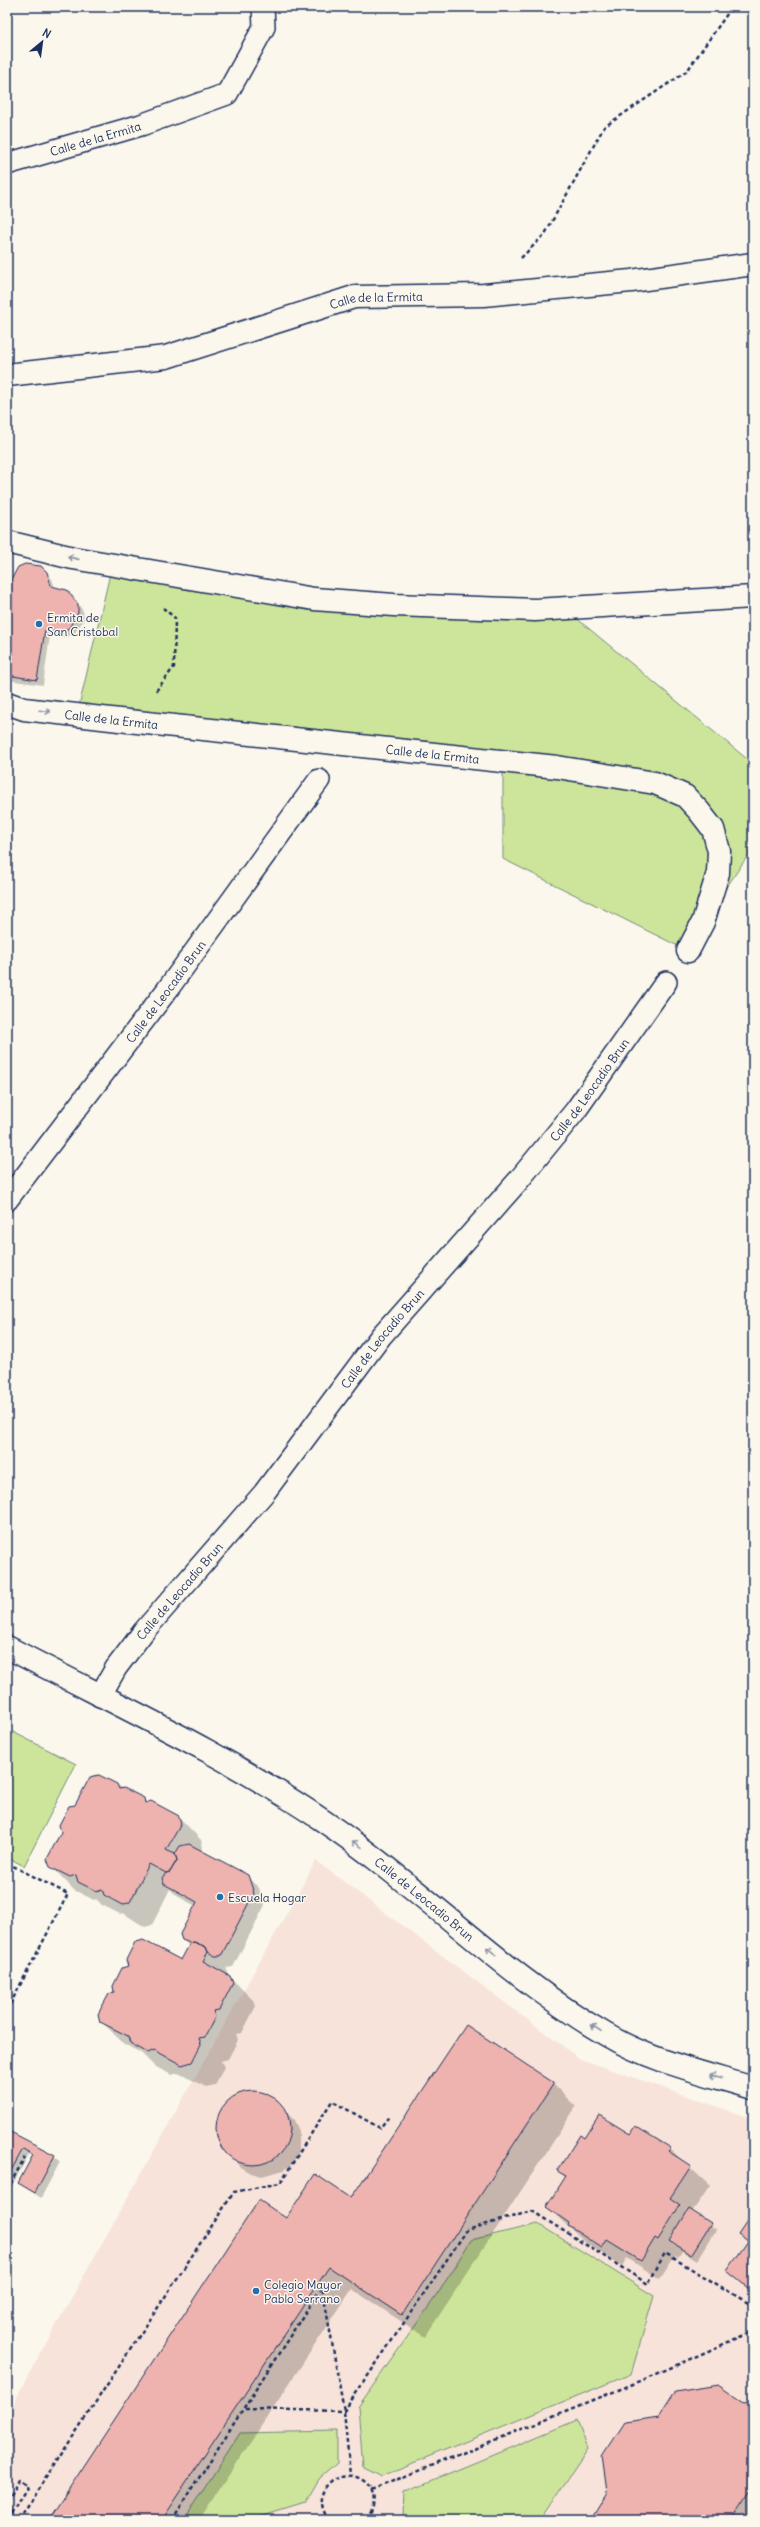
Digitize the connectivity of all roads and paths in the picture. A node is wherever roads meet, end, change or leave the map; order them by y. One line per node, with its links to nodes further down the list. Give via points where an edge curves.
1 (263, 7): 3 (lane, Calle de la Ermita, via 264,27 227,94 141,125)
2 (732, 7): 5 (path, via 687,71 604,127 545,234)
3 (7, 164)
4 (753, 264): 5 (street, Calle de la Ermita, via 631,281)
5 (484, 295): 6 (street, Calle de la Ermita, via 354,297 166,357)
6 (7, 375)
7 (7, 542): 8 (street, one-way to 7, via 535,610 394,605 314,599 112,565)
8 (753, 597)
9 (158, 604): 11 (path, via 175,618 174,668)
10 (7, 703): 11 (street, Calle de la Ermita, one-way to 11, via 24,709)
11 (128, 721): 13 (street, Calle de la Ermita, via 557,767 654,783 679,793 713,829 719,851 718,872 703,922)
12 (319, 780): 15 (lane, Calle de Leocadio Brun, via 166,990)
13 (688, 951)
14 (666, 982): 17 (lane, Calle de Leocadio Brun, via 576,1110 381,1336 264,1493 144,1631 116,1668)
15 (7, 1200)
16 (7, 1647): 17 (street, Calle de Leocadio Brun)
17 (100, 1696): 20 (street, Calle de Leocadio Brun, one-way to 17, via 662,2060 606,2035 534,1985 368,1852 320,1819 268,1785)
18 (7, 1863): 19 (path, via 68,1894)
19 (7, 2010)
20 (753, 2088)
21 (390, 2115): 33 (path, via 380,2128 332,2101 280,2183 234,2192)
22 (25, 2157): 23 (path)
23 (7, 2190)
24 (753, 2306): 27 (path, via 665,2253 648,2284 532,2211 512,2216 467,2230)
25 (753, 2331): 29 (path, via 643,2380)
26 (245, 2409): 27 (path); 27 (path, via 322,2286); 34 (path)
27 (344, 2411): 28 (path)
28 (350, 2475): 29 (path, via 363,2480); 31 (path, via 335,2477 324,2488 320,2503)
29 (371, 2490): 37 (path, via 374,2506)
30 (7, 2501): 32 (path, via 20,2480 28,2486)
31 (326, 2517): 35 (path); 36 (path)
32 (7, 2520)
33 (18, 2520)
34 (172, 2520)
35 (317, 2520)
36 (329, 2520)
37 (366, 2520)

